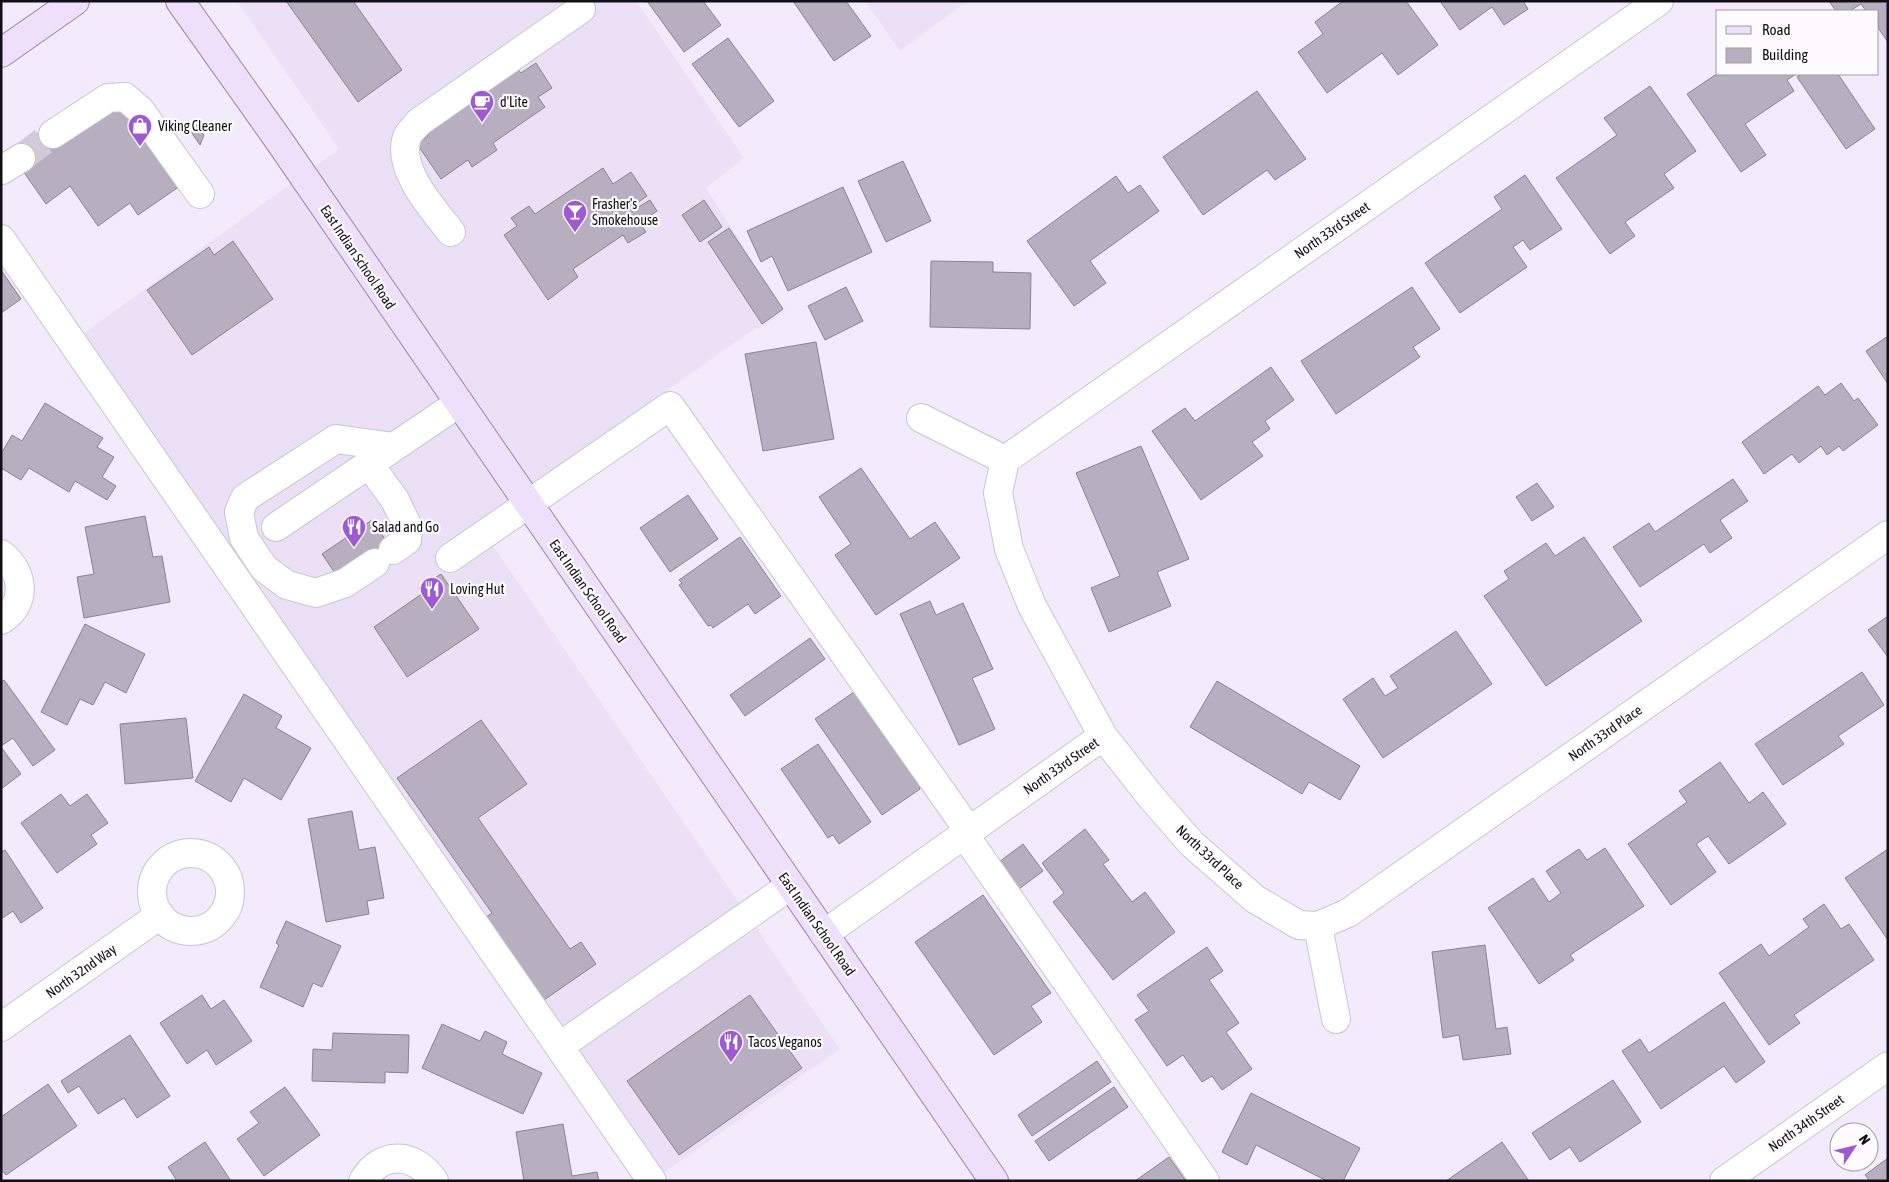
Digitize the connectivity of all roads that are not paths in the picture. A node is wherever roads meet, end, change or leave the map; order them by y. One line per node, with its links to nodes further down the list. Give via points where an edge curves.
1 (75, 1): 5 (main road)
2 (180, 1): 10 (main road, East Indian School Road)
3 (1659, 1): 13 (street, North 33rd Street)
4 (581, 9): 8 (street, via 419,122 407,136 404,159 422,195)
5 (1, 53)
6 (53, 134): 7 (street, via 108,98 125,97 140,110)
7 (200, 194)
8 (452, 232)
9 (1, 239): 29 (street)
10 (458, 403): 12 (street); 15 (main road, East Indian School Road)
11 (922, 418): 13 (street)
12 (394, 447): 14 (street); 14 (street, via 336,439 246,498 239,512 244,538 264,568 286,586 316,593 346,583 407,540 408,527 395,500)
13 (1005, 460): 21 (street, North 33rd Street, via 998,494 1010,549 1032,606)
14 (369, 464): 16 (street)
15 (528, 504): 19 (street); 22 (street, via 670,406); 23 (main road, East Indian School Road)
16 (276, 527)
17 (1888, 535): 25 (street, North 33rd Place, via 1356,907)
18 (1, 554): 20 (street, via 17,570 20,596 15,607)
19 (450, 558)
20 (1, 620)
21 (1103, 736): 22 (street, North 33rd Street); 25 (street, North 33rd Place, via 1192,844 1255,899 1299,925)
22 (966, 832): 26 (street, North 33rd Street); 35 (street)
23 (790, 886): 26 (main road, East Indian School Road); 29 (street)
24 (160, 915): 28 (street, North 32nd Way)
25 (1318, 926): 27 (street)
26 (824, 934): 34 (main road, East Indian School Road)
27 (1336, 1019)
28 (1, 1027)
29 (560, 1046): 33 (street)
30 (1888, 1066): 36 (street, North 34th Street)
31 (364, 1181): 32 (street, via 378,1163 404,1158 416,1162)
32 (434, 1181)
33 (652, 1181)
34 (994, 1181)
35 (1205, 1181)
36 (1724, 1181)

